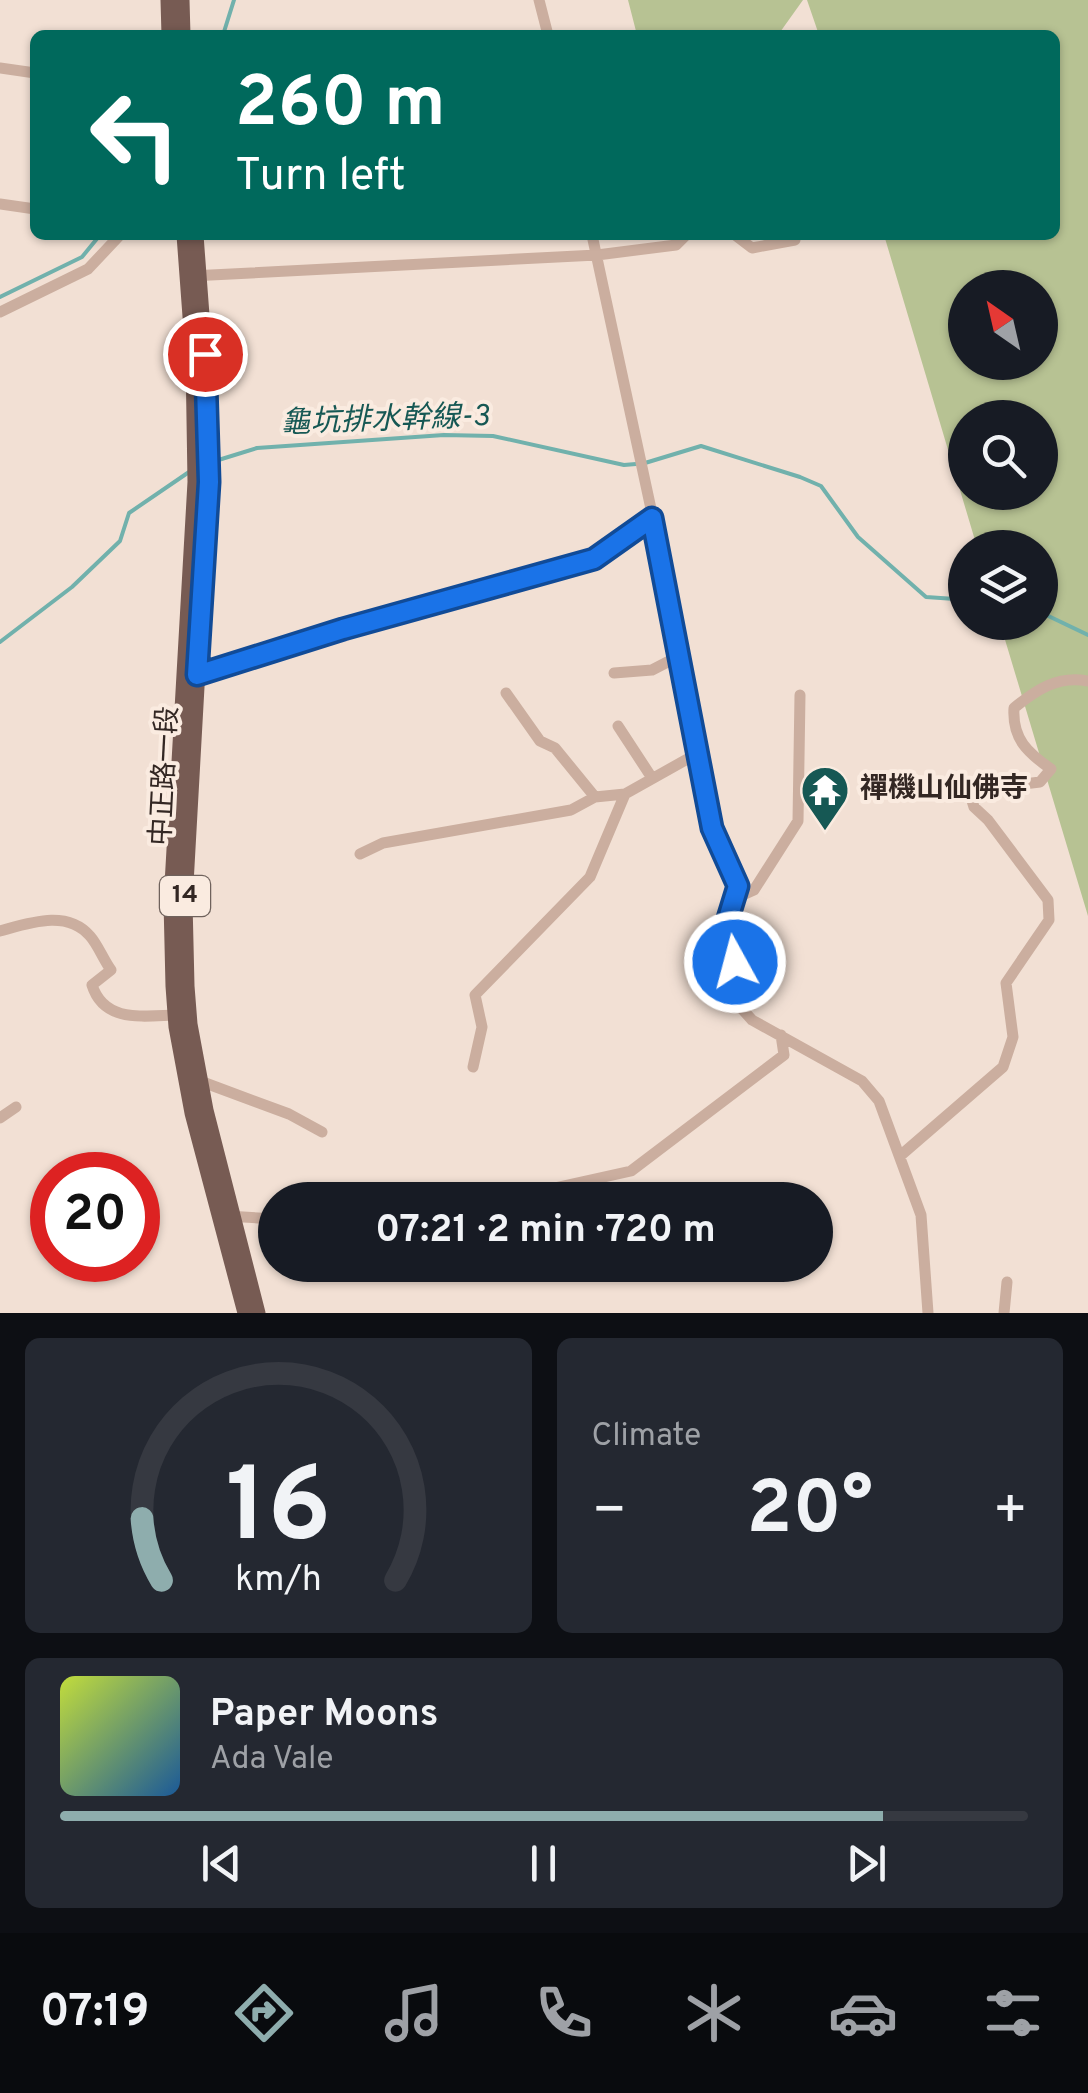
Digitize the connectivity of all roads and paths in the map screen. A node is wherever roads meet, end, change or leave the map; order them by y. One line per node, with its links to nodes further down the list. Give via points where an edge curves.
1 (168, 0): 4 (main road)
2 (182, 0): 5 (main road)
3 (538, 0): 6 (lane)
4 (168, 30)
5 (183, 30)
6 (547, 30)
7 (0, 68): 8 (lane)
8 (30, 72)
9 (0, 204): 10 (lane)
10 (30, 208)
11 (115, 240): 20 (lane, via 88,269)
12 (185, 240): 19 (main road, 中正路一段 / 14)
13 (196, 240): 19 (main road, 中正路一段 / 14)
14 (593, 240): 18 (lane)
15 (681, 240): 18 (lane)
16 (742, 240): 17 (lane, via 752,248)
17 (795, 240)
18 (597, 255): 19 (lane); 21 (lane)
19 (194, 276): 24 (main road, 中正路一段 / 14, via 202,466)
20 (0, 312)
21 (652, 518): 22 (lane); 24 (lane, via 594,559)
22 (679, 656): 23 (lane, via 652,670); 29 (lane)
23 (614, 673)
24 (191, 675): 36 (main road, 中正路一段 / 14)
25 (1088, 681): 44 (lane, via 1041,686 1014,708 1013,724 1026,751 1051,769 1040,782 969,790 974,807 1048,900 1050,920 1006,982 1013,1037 1003,1067)
26 (506, 693): 32 (lane, via 540,741 555,748)
27 (800, 695): 34 (lane, via 798,821 754,890)
28 (618, 726): 30 (lane)
29 (698, 753): 30 (lane); 34 (lane, via 712,828 738,886)
30 (652, 778): 31 (lane)
31 (626, 794): 32 (lane); 39 (lane, via 590,877 475,995 482,1027)
32 (594, 796): 33 (lane, via 571,810 383,843)
33 (360, 854)
34 (736, 898): 38 (lane, via 726,925 743,1010)
35 (0, 931): 37 (lane, via 67,920 89,934 110,970 92,984 108,1009 130,1017)
36 (180, 986): 37 (main road, 中正路一段 / 14); 40 (main road, 中正路一段 / 14)
37 (175, 1015): 46 (main road, 中正路一段 / 14, via 192,1113)
38 (781, 1035): 44 (lane, via 862,1080 879,1101); 45 (lane, via 784,1055 631,1171)
39 (474, 1067)
40 (200, 1080): 43 (lane); 46 (main road, 中正路一段 / 14)
41 (16, 1106): 42 (lane)
42 (0, 1118)
43 (322, 1132)
44 (900, 1156): 51 (lane, via 921,1216)
45 (582, 1182)
46 (224, 1217): 47 (lane); 49 (main road, 中正路一段 / 14); 50 (main road, 中正路一段 / 14)
47 (258, 1219)
48 (1007, 1282): 52 (lane)
49 (245, 1313)
50 (258, 1313)
51 (928, 1313)
52 (1004, 1313)

